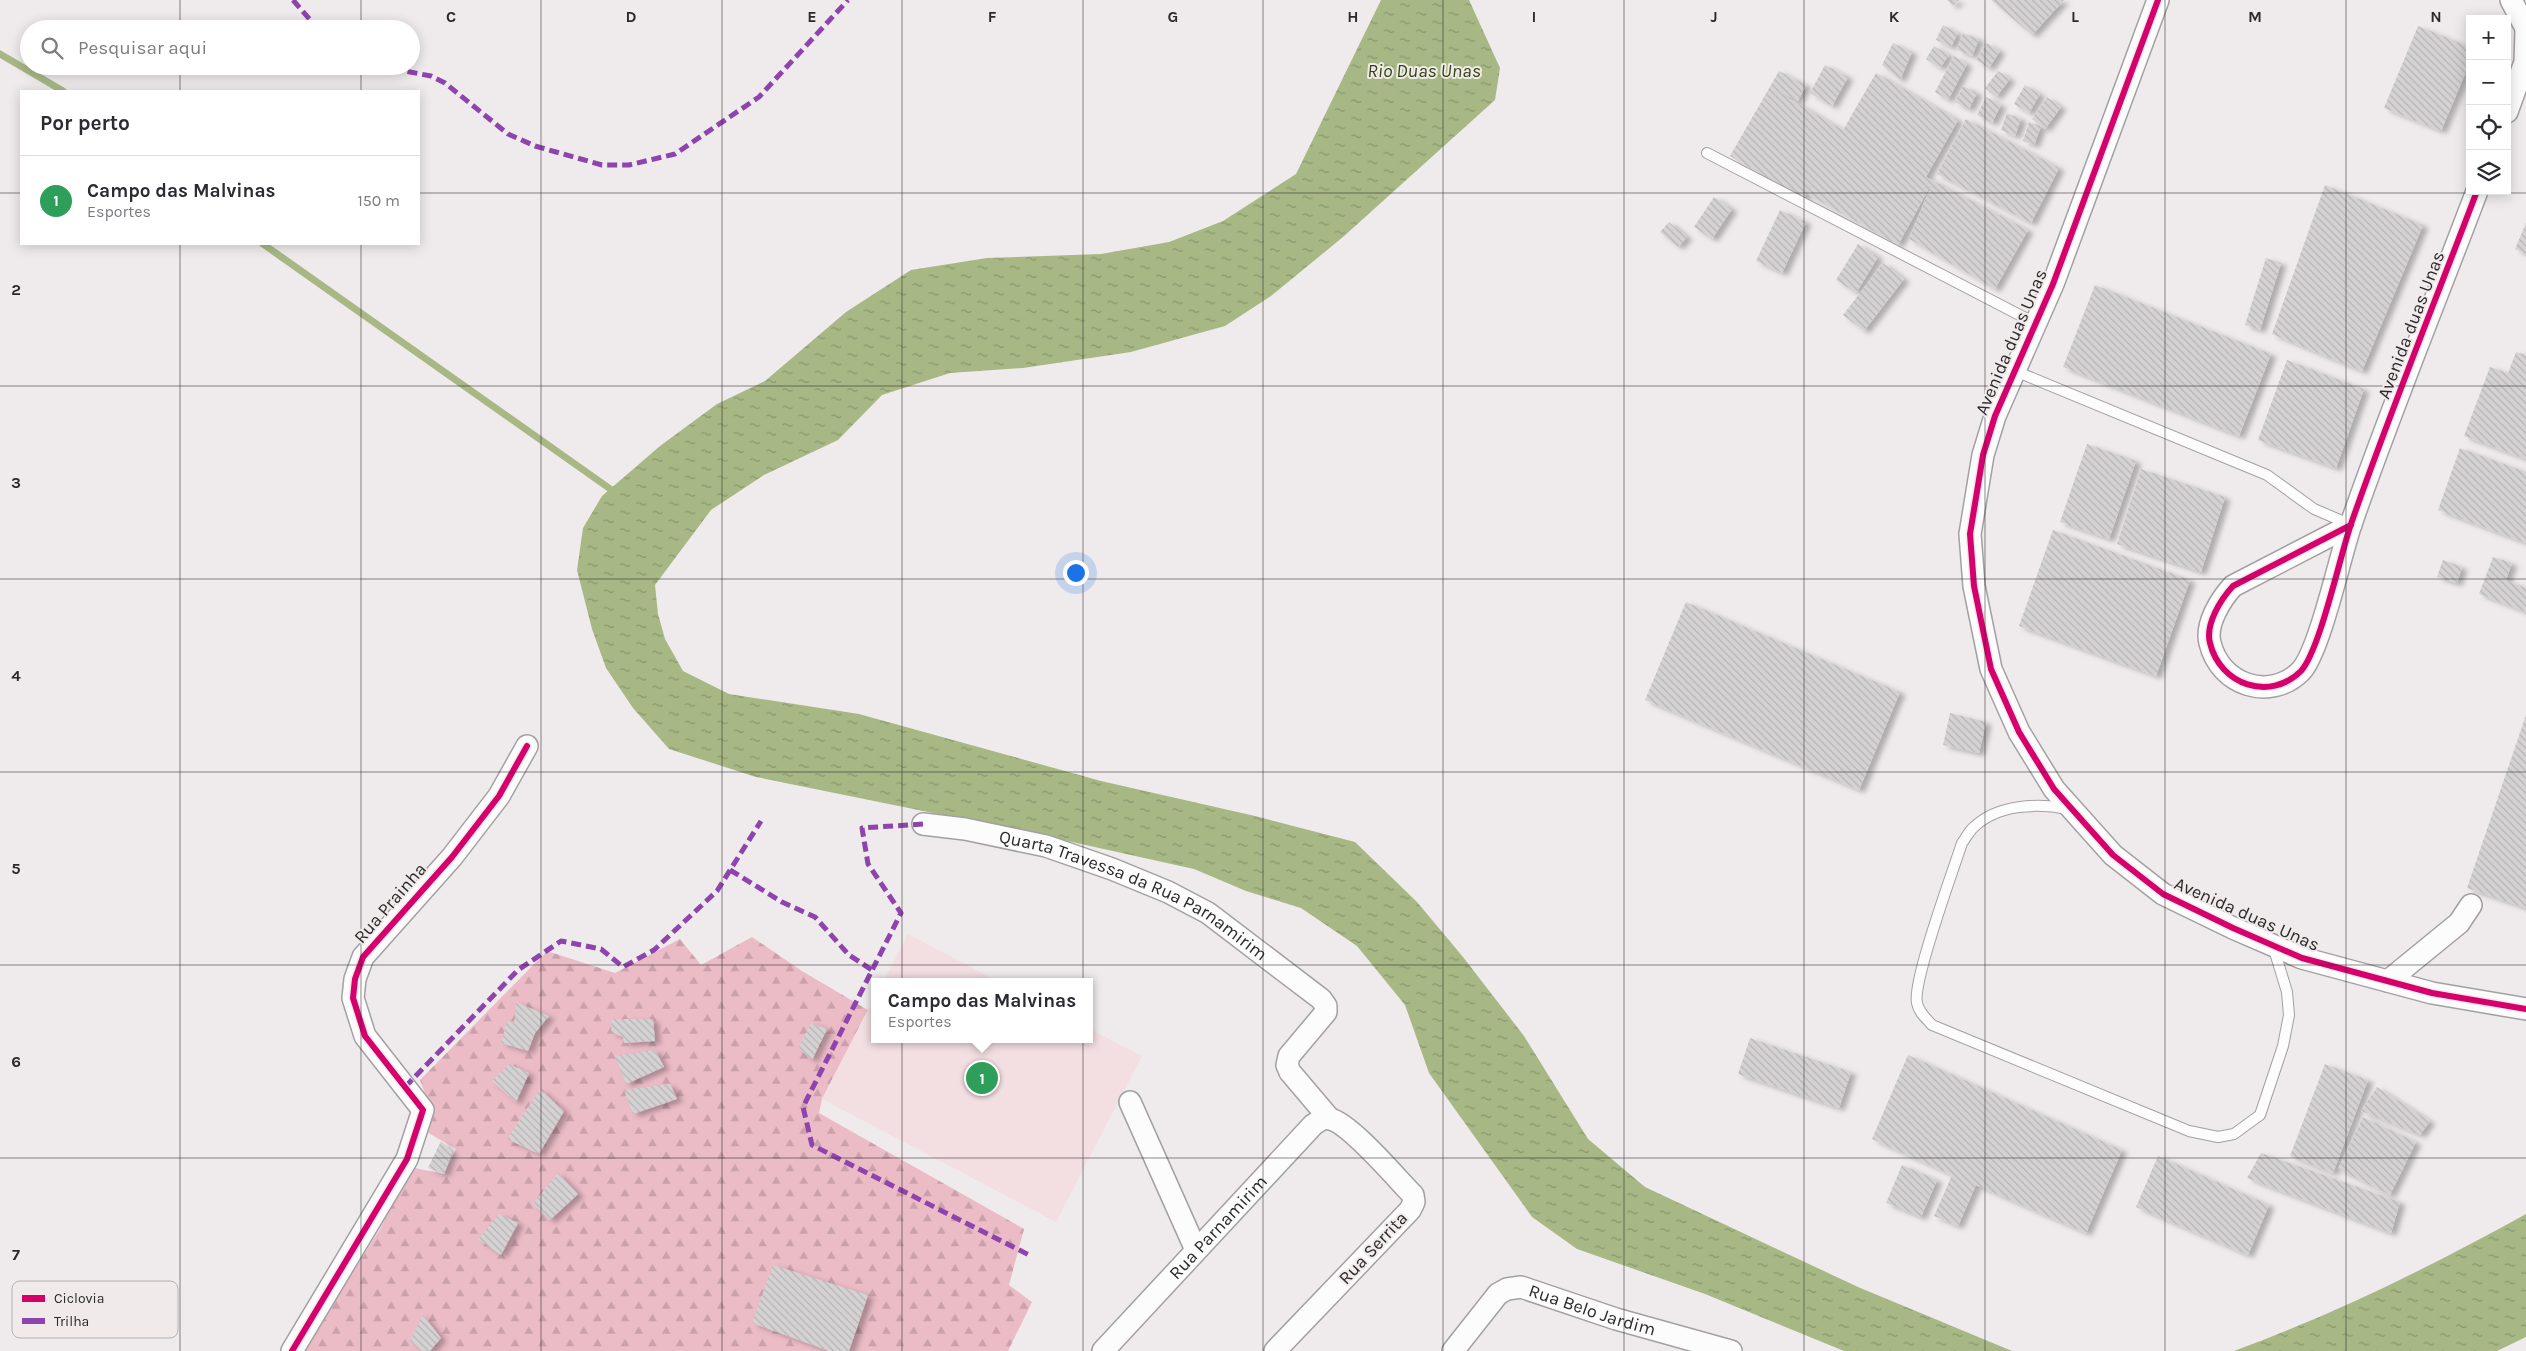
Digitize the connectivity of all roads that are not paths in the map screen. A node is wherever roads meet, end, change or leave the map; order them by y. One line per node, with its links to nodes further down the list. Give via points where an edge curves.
1 (2158, 0): 7 (street, Avenida duas Unas, via 2053,284)
2 (2518, 3): 3 (street)
3 (2526, 28): 4 (street, via 2526,62)
4 (2510, 105)
5 (1707, 153): 7 (lane)
6 (2475, 195): 9 (street, Avenida duas Unas)
7 (2035, 324): 8 (street, Avenida duas Unas)
8 (2015, 371): 9 (lane, via 2267,474 2314,509); 11 (street, Avenida duas Unas, via 1995,416 1981,463 1970,534 1974,586 1991,669 2019,732 2054,789)
9 (2350, 525): 9 (street, Avenida duas Unas, via 2233,586 2222,598 2212,622 2210,642 2222,668 2238,682 2262,689 2287,683 2302,669 2314,646)
10 (527, 746): 20 (street, Rua Prainha, via 499,796 452,857 363,957 355,979 353,998 365,1036 424,1110 407,1159)
11 (2074, 811): 14 (street, Avenida duas Unas, via 2113,855 2163,894); 14 (lane, via 2049,805 2019,807 1996,814 1974,827 1962,843 1916,994 1920,1013 1932,1025 2189,1132 2218,1137 2234,1134 2260,1115 2283,1046 2289,1015 2287,992)
12 (923, 824): 18 (street, Quarta Travessa da Rua Parnamirim, via 1046,846 1168,892 1208,914 1326,1006 1326,1012 1289,1056 1287,1065)
13 (2471, 905): 15 (street, via 2459,923)
14 (2272, 945): 15 (street, Avenida duas Unas, via 2302,958)
15 (2388, 981): 16 (street, Avenida duas Unas, via 2432,993)
16 (2526, 1009)
17 (1130, 1102): 19 (street)
18 (1334, 1120): 19 (street, Rua Parnamirim, via 1323,1119 1313,1126); 22 (street, Rua Serrita, via 1413,1195 1414,1202 1410,1210)
19 (1196, 1250): 21 (street, Rua Parnamirim)
20 (292, 1351)
21 (1103, 1351)
22 (1275, 1351)
23 (1453, 1351): 24 (street, Rua Belo Jardim, via 1498,1294 1521,1287 1616,1320)
24 (1731, 1351)

